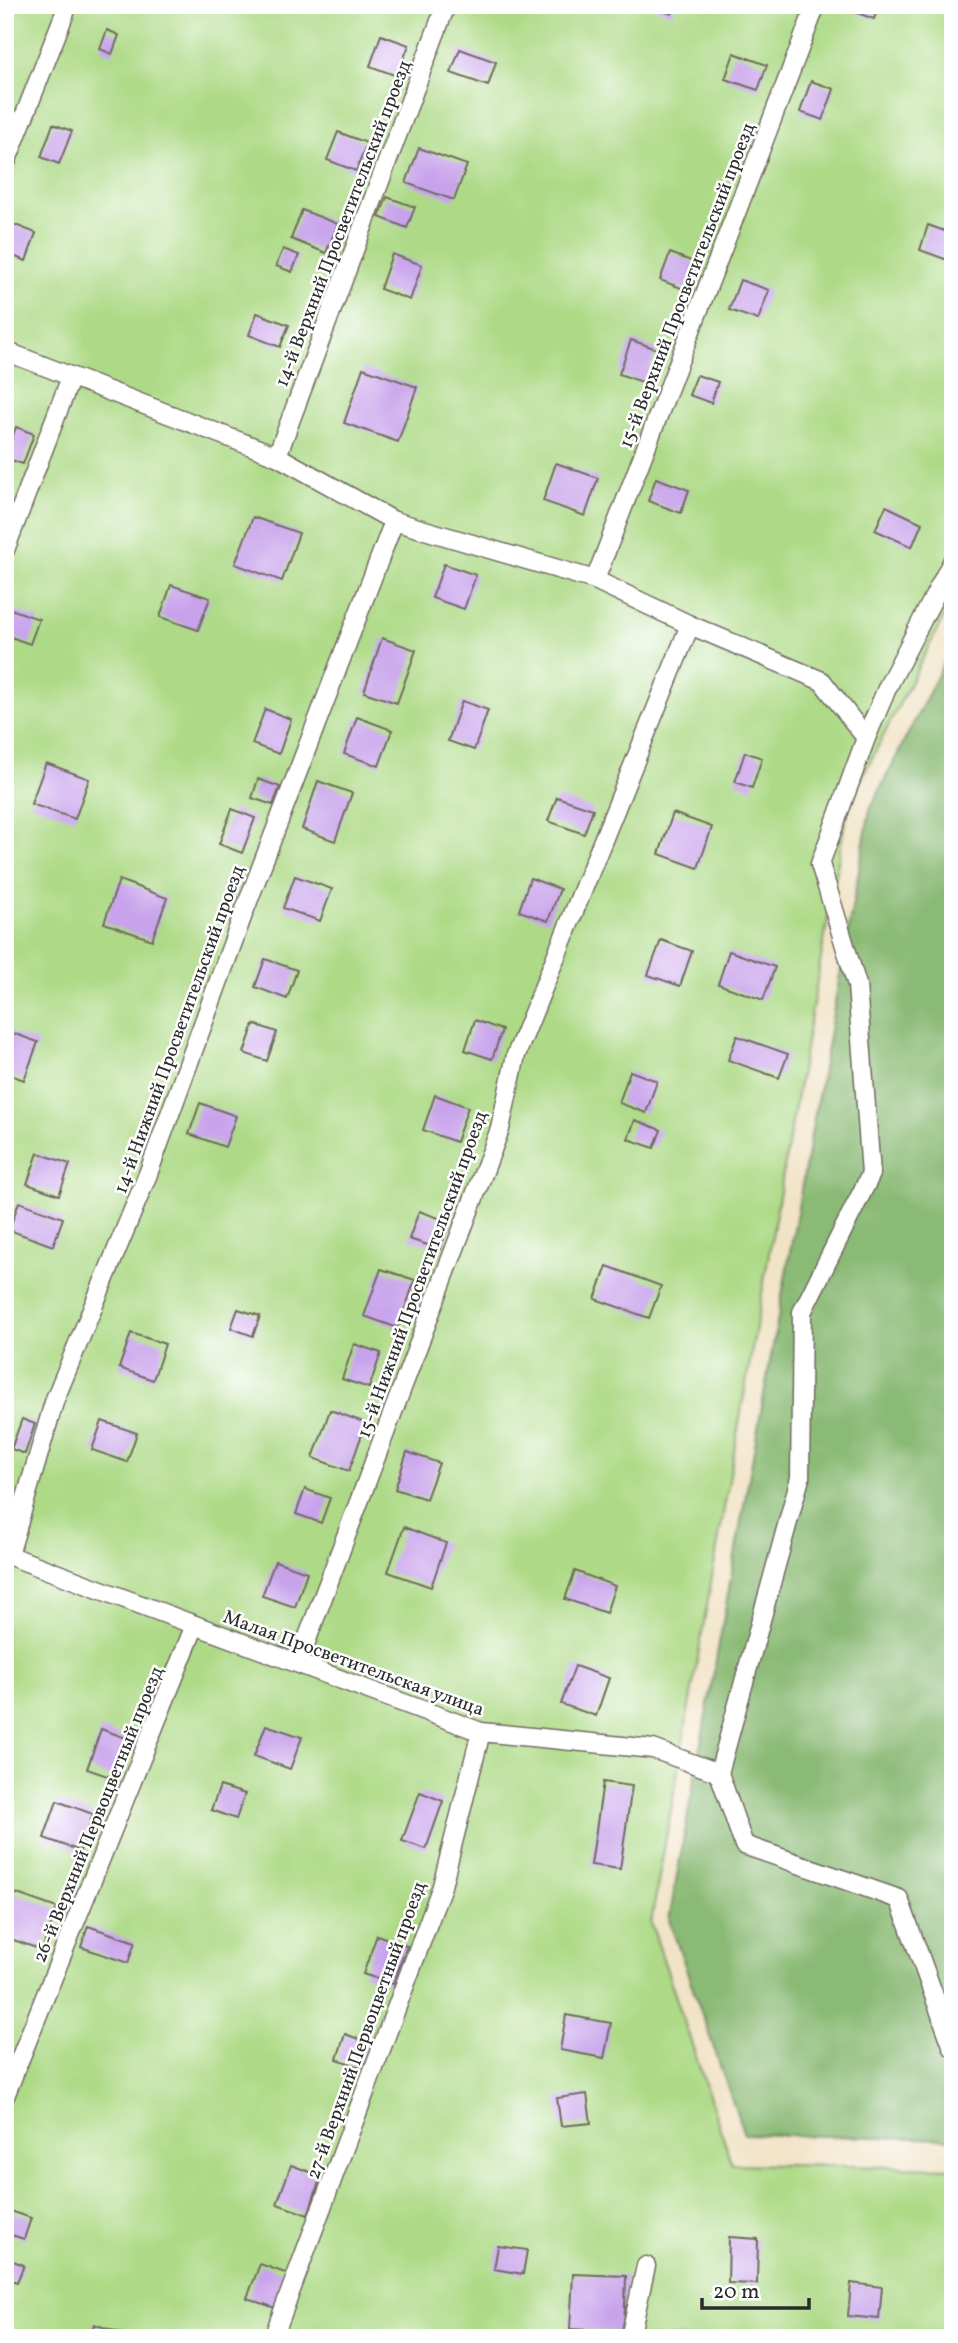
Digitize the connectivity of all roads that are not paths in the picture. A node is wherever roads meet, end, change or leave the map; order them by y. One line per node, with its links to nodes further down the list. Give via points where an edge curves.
1 (68, 5): 4 (lane)
2 (446, 5): 7 (lane, 14-й Верхний Просветительский проезд)
3 (816, 5): 11 (lane, 15-й Верхний Просветительский проезд)
4 (5, 165)
5 (5, 351): 6 (lane)
6 (71, 377): 7 (lane); 9 (lane)
7 (277, 456): 8 (lane)
8 (394, 520): 11 (lane); 14 (lane, 14-й Нижний Просветительский проезд, via 148,1174 55,1399)
9 (5, 550)
10 (953, 559): 13 (lane)
11 (595, 580): 12 (lane)
12 (690, 625): 13 (lane, via 822,681); 16 (lane, 15-й Нижний Просветительский проезд, via 516,1055 499,1129)
13 (866, 738): 18 (lane, via 820,864 857,985 871,1174 802,1312 800,1478)
14 (7, 1554): 15 (lane, Малая Просветительская улица)
15 (195, 1625): 16 (lane, Малая Просветительская улица); 20 (lane, 26-й Верхний Первоцветный проезд)
16 (298, 1663): 17 (lane, Малая Просветительская улица)
17 (481, 1732): 18 (lane, Малая Просветительская улица, via 653,1749); 22 (lane, 27-й Верхний Первоцветный проезд, via 442,1886)
18 (719, 1773): 19 (lane, via 744,1844 899,1899)
19 (953, 2048)
20 (5, 2096)
21 (646, 2266): 23 (lane)
22 (273, 2338)
23 (631, 2338)

